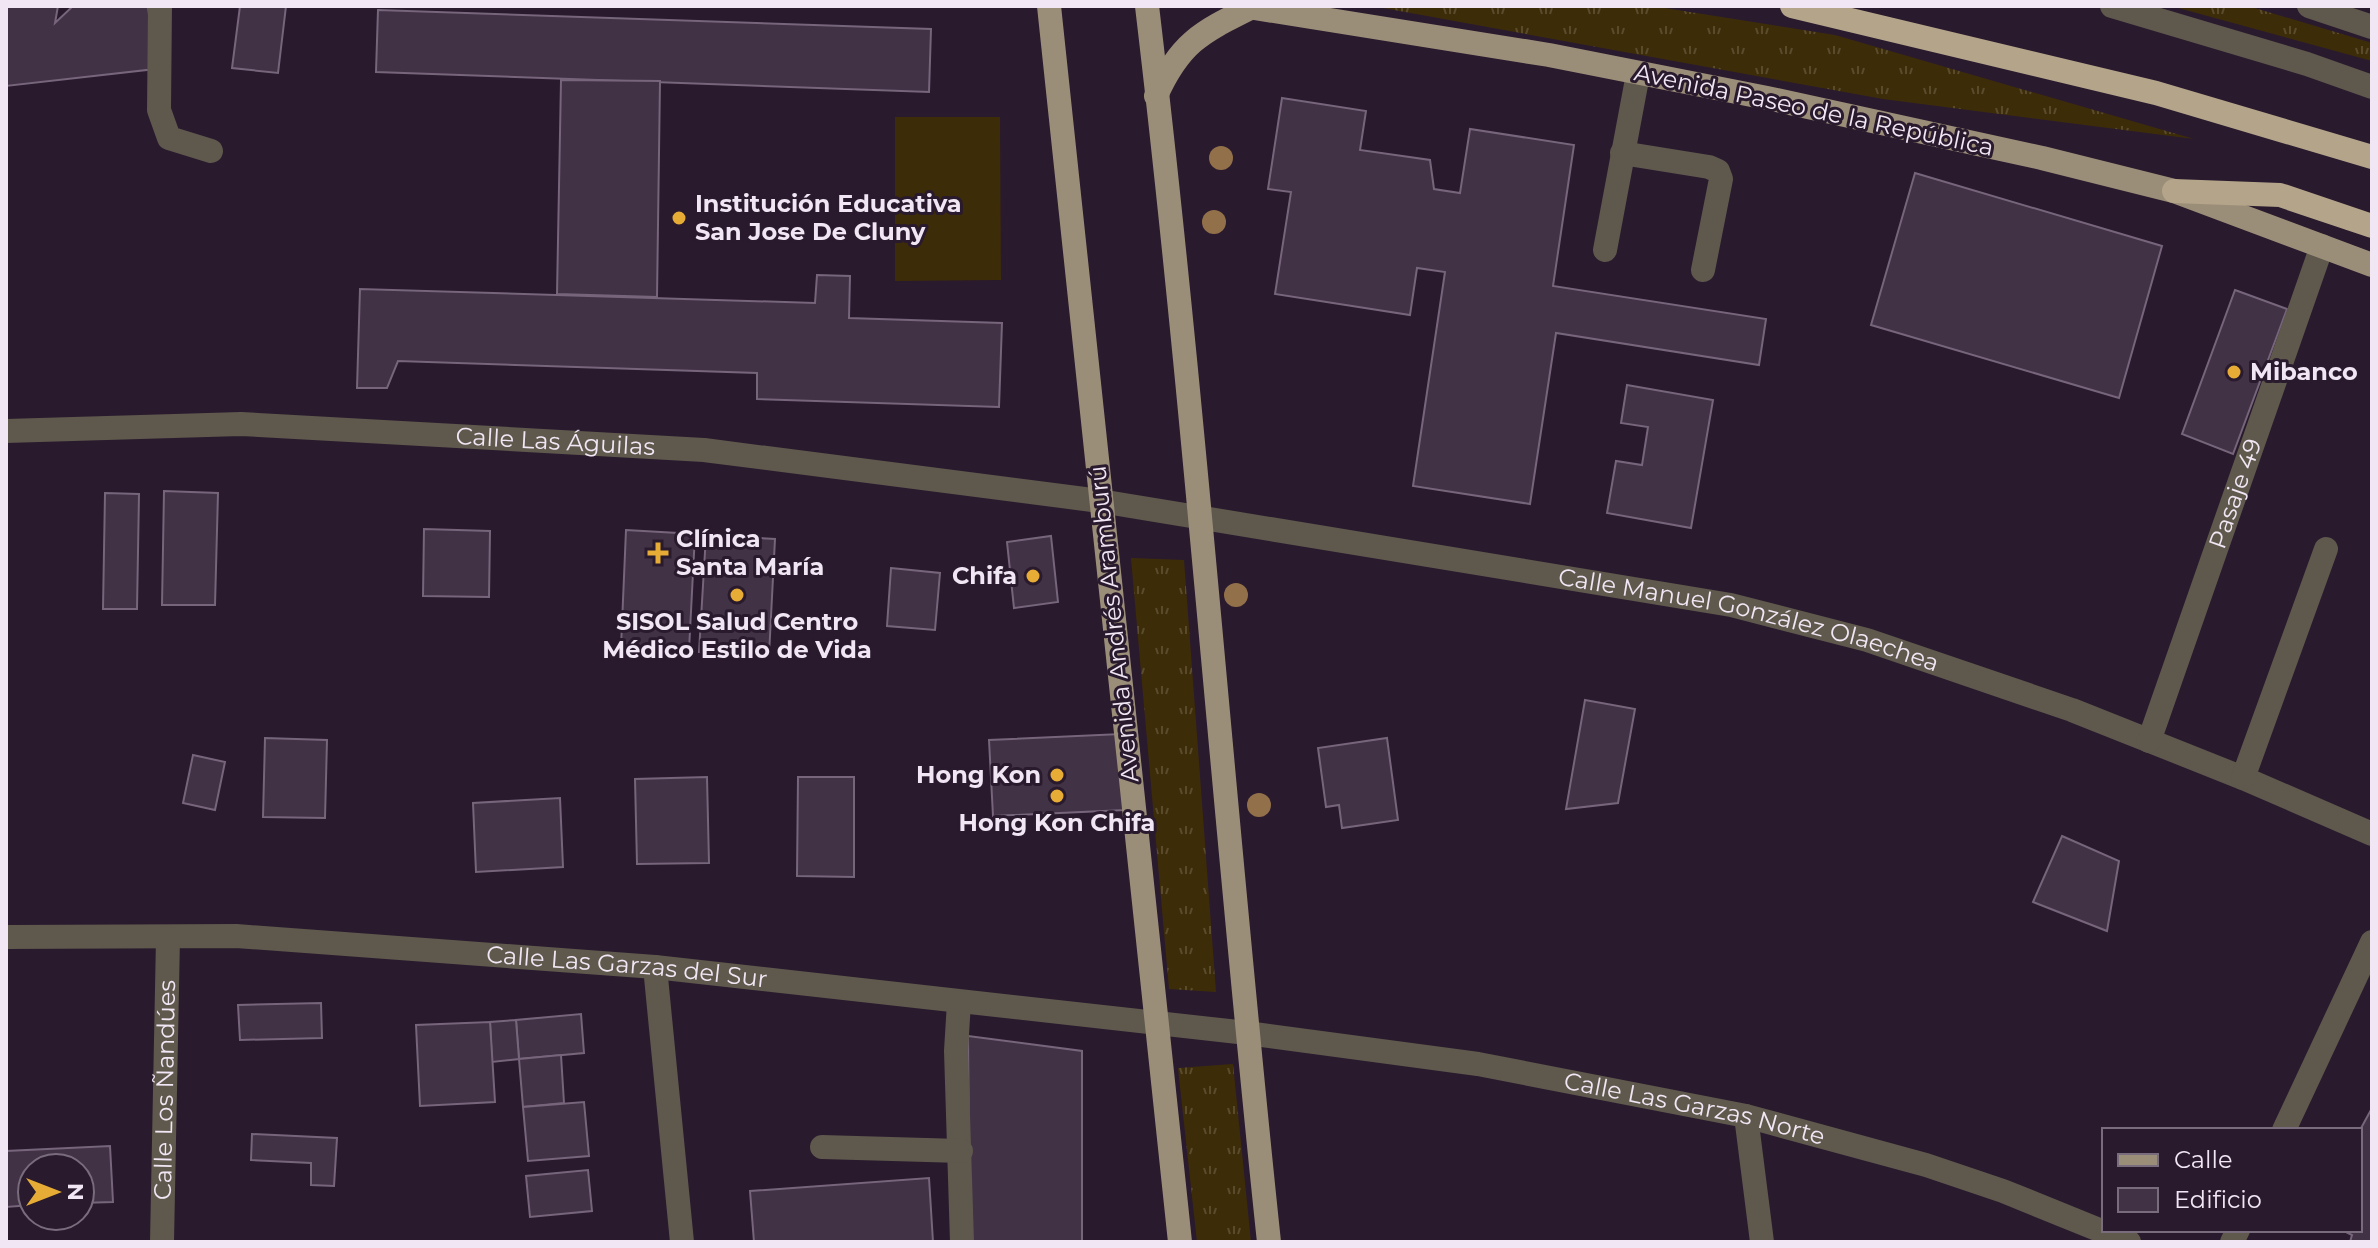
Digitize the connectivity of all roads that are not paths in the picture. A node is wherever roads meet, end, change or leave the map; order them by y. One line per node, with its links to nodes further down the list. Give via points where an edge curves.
1 (160, 6): 12 (street, via 159,110 169,138)
2 (1049, 6): 22 (main road, Avenida Andrés Aramburú)
3 (1147, 6): 11 (main road)
4 (1792, 6): 14 (highway, via 2156,93)
5 (2112, 6): 10 (street)
6 (2309, 6): 8 (street)
7 (1247, 7): 9 (main road, Avenida Paseo de la República); 11 (main road, via 1190,42)
8 (2372, 27)
9 (1638, 74): 13 (street); 15 (main road, Avenida Paseo de la República, via 2042,158)
10 (2372, 87)
11 (1156, 96): 23 (main road)
12 (211, 151)
13 (1622, 153): 18 (street); 20 (street, via 1718,171 1721,179)
14 (2372, 157)
15 (2174, 191): 16 (highway, via 2280,195); 17 (main road, Avenida Paseo de la República)
16 (2372, 226)
17 (2322, 246): 19 (main road, Avenida Paseo de la República); 25 (street, Pasaje 49)
18 (1605, 250)
19 (2372, 265)
20 (1703, 270)
21 (6, 431): 22 (street, Calle Las Águilas, via 241,424 704,450)
22 (1100, 501): 23 (street, Calle Manuel González Olaechea); 33 (main road, Avenida Andrés Aramburú)
23 (1200, 516): 25 (street, Calle Manuel González Olaechea, via 1788,618 1867,640); 34 (main road)
24 (2326, 549): 26 (street)
25 (2149, 741): 26 (street, Calle Manuel González Olaechea)
26 (2243, 778): 27 (street, Calle Manuel González Olaechea)
27 (2372, 834)
28 (6, 937): 29 (street, Calle Las Garzas del Sur)
29 (168, 938): 31 (street, Calle Las Garzas del Sur, via 236,936); 41 (street, Calle Los Ñandúes)
30 (2372, 942): 36 (street)
31 (655, 967): 32 (street, Calle Las Garzas del Sur); 42 (street)
32 (959, 1002): 33 (street, Calle Las Garzas del Sur); 38 (street)
33 (1158, 1024): 34 (street, Calle Las Garzas del Sur); 44 (main road, Avenida Andrés Aramburú)
34 (1247, 1033): 35 (street, Calle Las Garzas Norte, via 1478,1064); 45 (main road)
35 (1746, 1116): 39 (street, Calle Las Garzas Norte, via 1926,1165); 46 (street)
36 (2285, 1128)
37 (822, 1147): 38 (street)
38 (961, 1151): 43 (street)
39 (2102, 1231)
40 (2104, 1232): 47 (street, Calle Las Garzas Norte)
41 (162, 1242)
42 (682, 1242)
43 (962, 1242)
44 (1180, 1242)
45 (1269, 1242)
46 (1762, 1242)
47 (2129, 1242)

